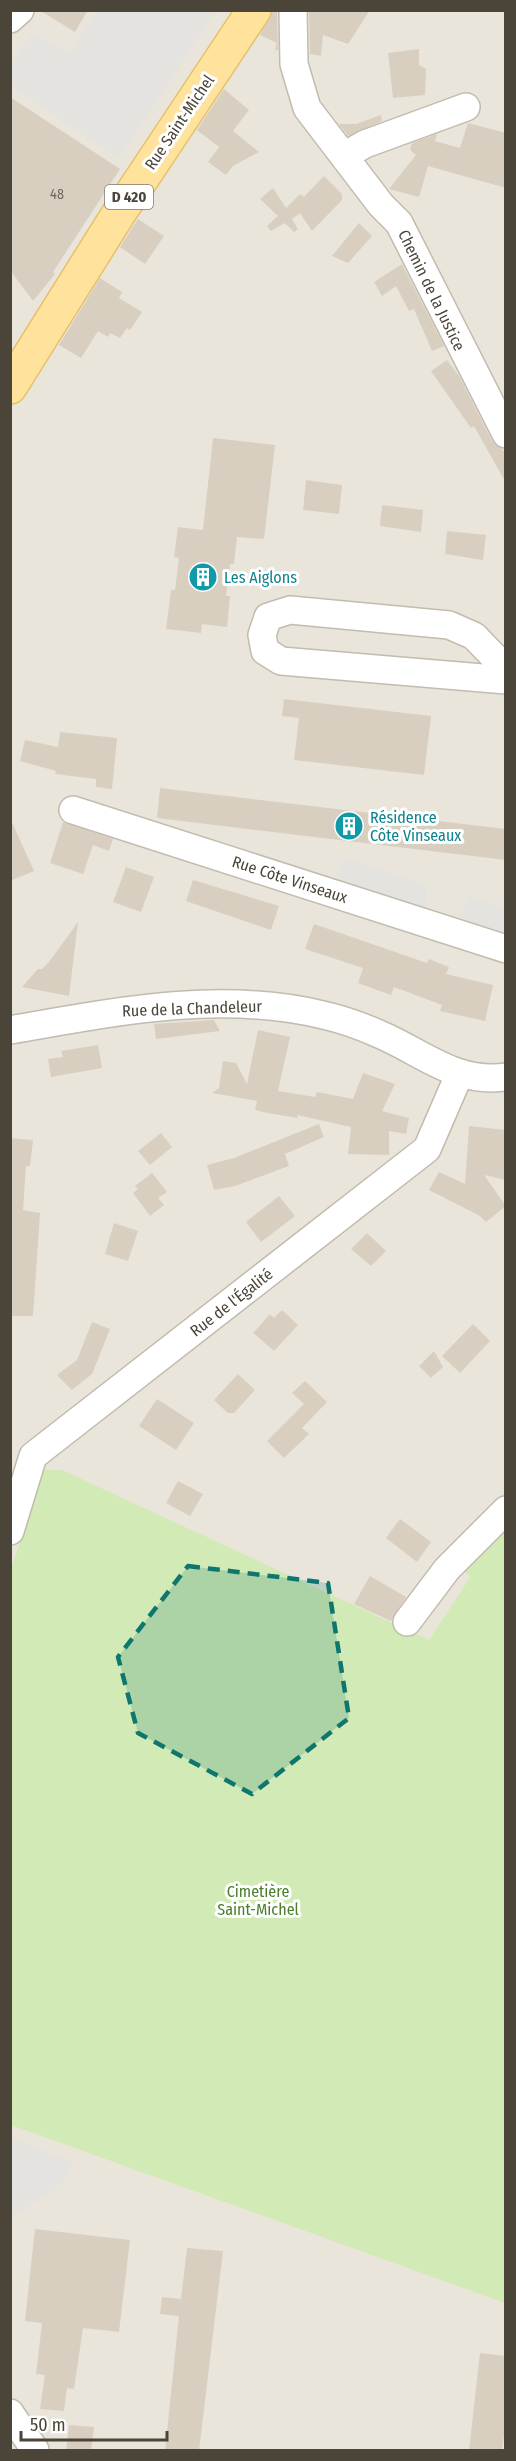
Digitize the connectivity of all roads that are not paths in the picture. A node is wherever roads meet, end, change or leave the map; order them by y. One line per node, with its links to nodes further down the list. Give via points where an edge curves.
1 (20, 10): 4 (street)
2 (254, 10): 7 (main road, Rue Saint-Michel / D 420, via 118,213)
3 (293, 10): 6 (street, Chemin de la Justice, via 294,64 308,108)
4 (10, 19)
5 (466, 107): 6 (street, via 376,139)
6 (344, 156): 8 (street, Chemin de la Justice, via 381,206 399,223)
7 (10, 387)
8 (506, 434)
9 (506, 669): 10 (street, via 474,636 449,626 290,610 268,617 262,635 265,651 281,661)
10 (506, 680)
11 (73, 810): 12 (street, Rue Côte Vinseaux)
12 (506, 949)
13 (10, 1030): 14 (street, Rue de la Chandeleur, via 125,1010 248,1003 325,1015 379,1034)
14 (459, 1075): 15 (street, Rue de la Chandeleur); 17 (street, Rue de l'Égalité, via 427,1149 33,1456)
15 (506, 1077)
16 (506, 1510): 18 (street, via 447,1569)
17 (10, 1531)
18 (407, 1622)
19 (10, 2413): 20 (street)
20 (35, 2451)

